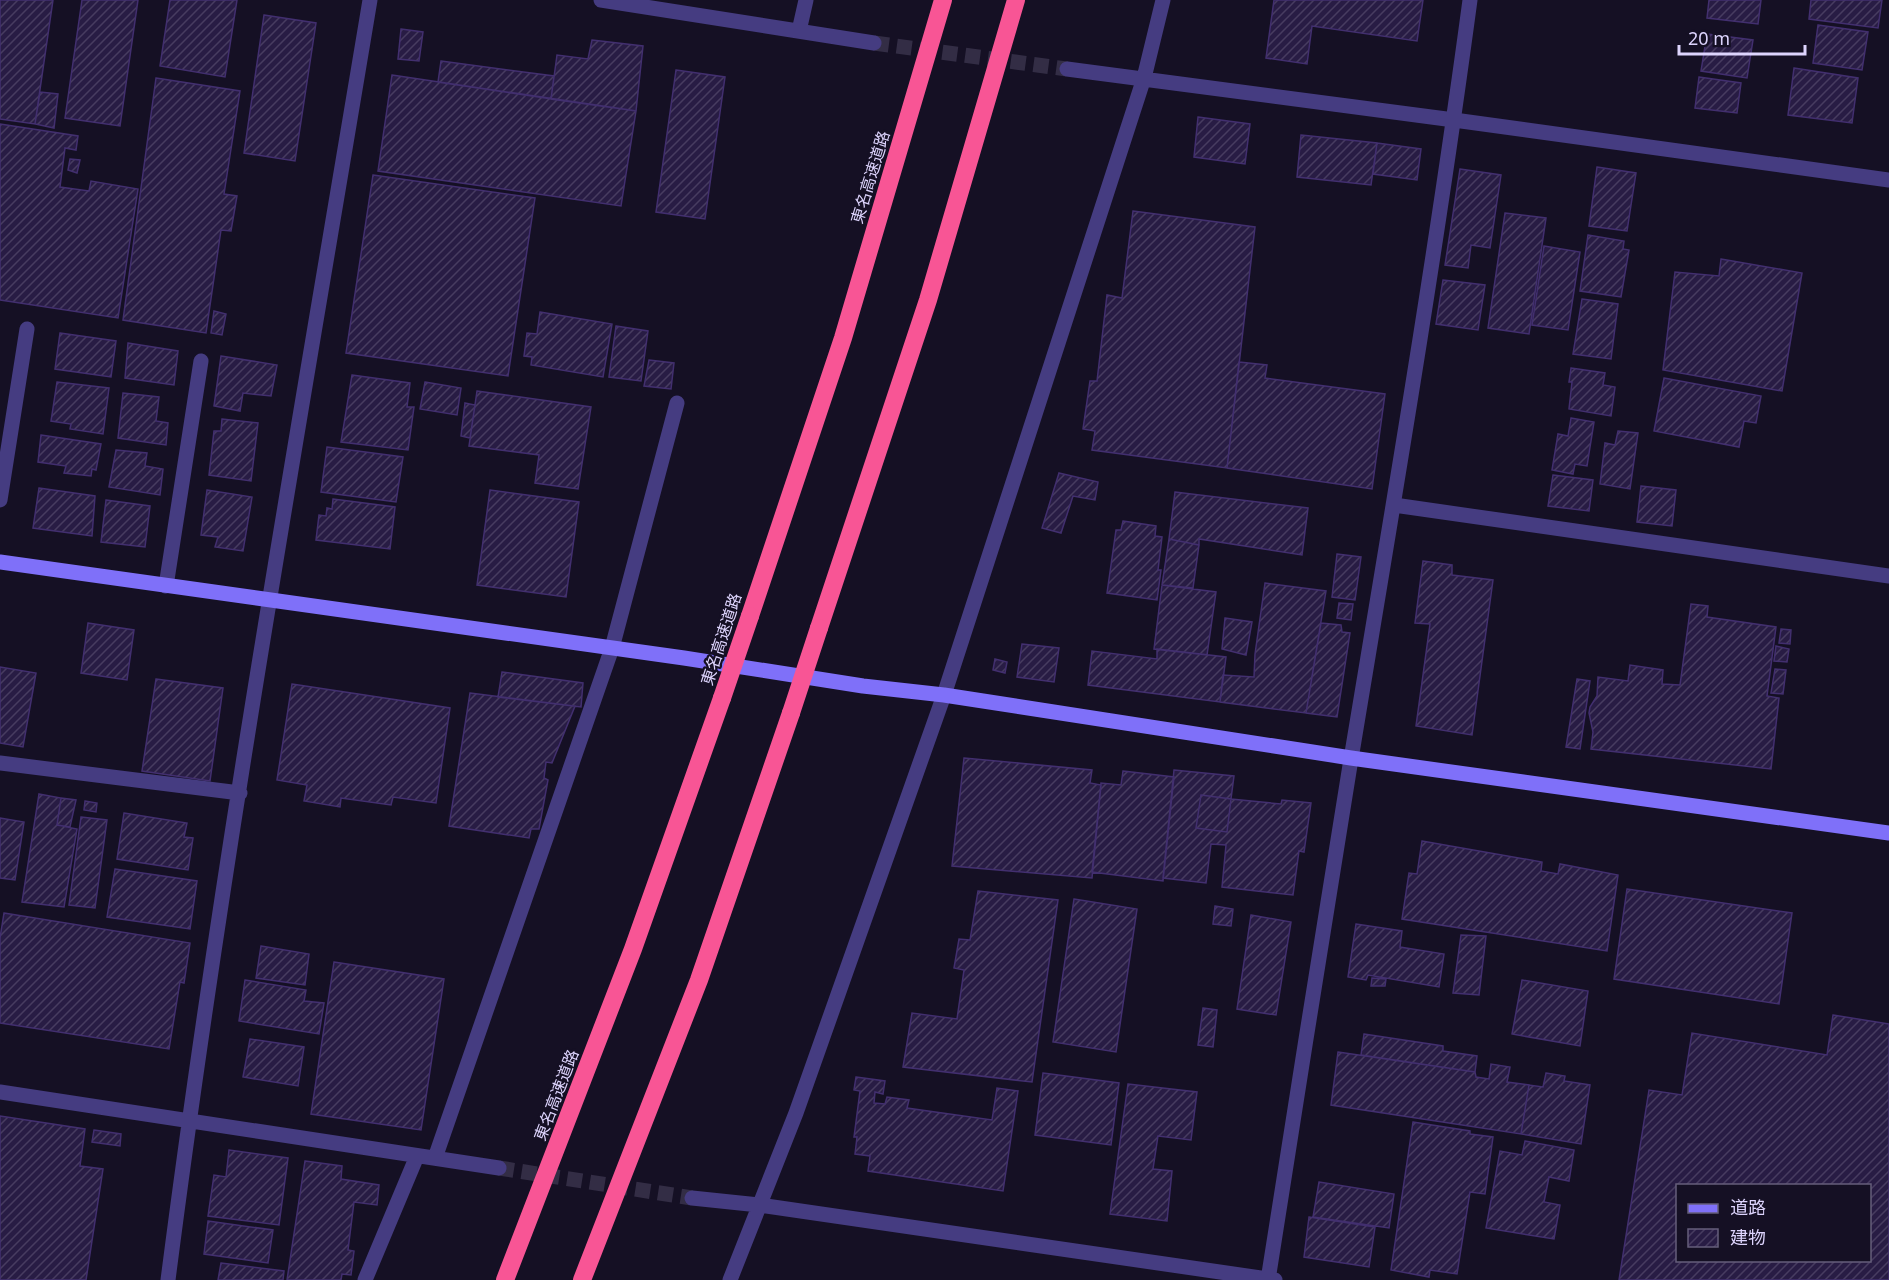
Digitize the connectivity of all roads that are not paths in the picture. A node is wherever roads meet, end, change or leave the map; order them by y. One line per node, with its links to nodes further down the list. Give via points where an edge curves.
1 (370, 0): 22 (street)
2 (601, 0): 8 (street)
3 (806, 0): 8 (street)
4 (943, 0): 38 (highway, 東名高速道路, bridge, via 843,338 722,698 633,949)
5 (1016, 0): 39 (highway, bridge, via 928,300 791,713 699,980)
6 (1163, 0): 11 (street)
7 (1470, 0): 12 (street)
8 (799, 32): 9 (street)
9 (874, 43)
10 (1067, 69): 11 (street)
11 (1144, 78): 12 (street); 24 (street)
12 (1454, 120): 13 (street); 18 (street)
13 (1889, 180)
14 (27, 329): 17 (street)
15 (201, 361): 21 (street)
16 (677, 403): 23 (street)
17 (0, 500)
18 (1394, 505): 20 (street); 25 (street)
19 (0, 562): 21 (street)
20 (1889, 576)
21 (166, 586): 22 (street)
22 (270, 600): 23 (street); 27 (street)
23 (612, 648): 24 (street); 32 (street)
24 (944, 695): 25 (street); 35 (street, via 796,1113)
25 (1351, 758): 28 (street); 41 (street)
26 (0, 763): 27 (street)
27 (240, 793): 30 (street)
28 (1889, 833)
29 (0, 1092): 30 (street)
30 (188, 1121): 31 (street); 36 (street)
31 (417, 1156): 32 (street); 37 (street)
32 (435, 1158): 33 (street)
33 (499, 1168)
34 (692, 1198): 35 (street)
35 (759, 1205): 40 (street); 41 (street)
36 (168, 1280)
37 (365, 1280)
38 (505, 1280)
39 (582, 1280)
40 (730, 1280)
41 (1270, 1280)

